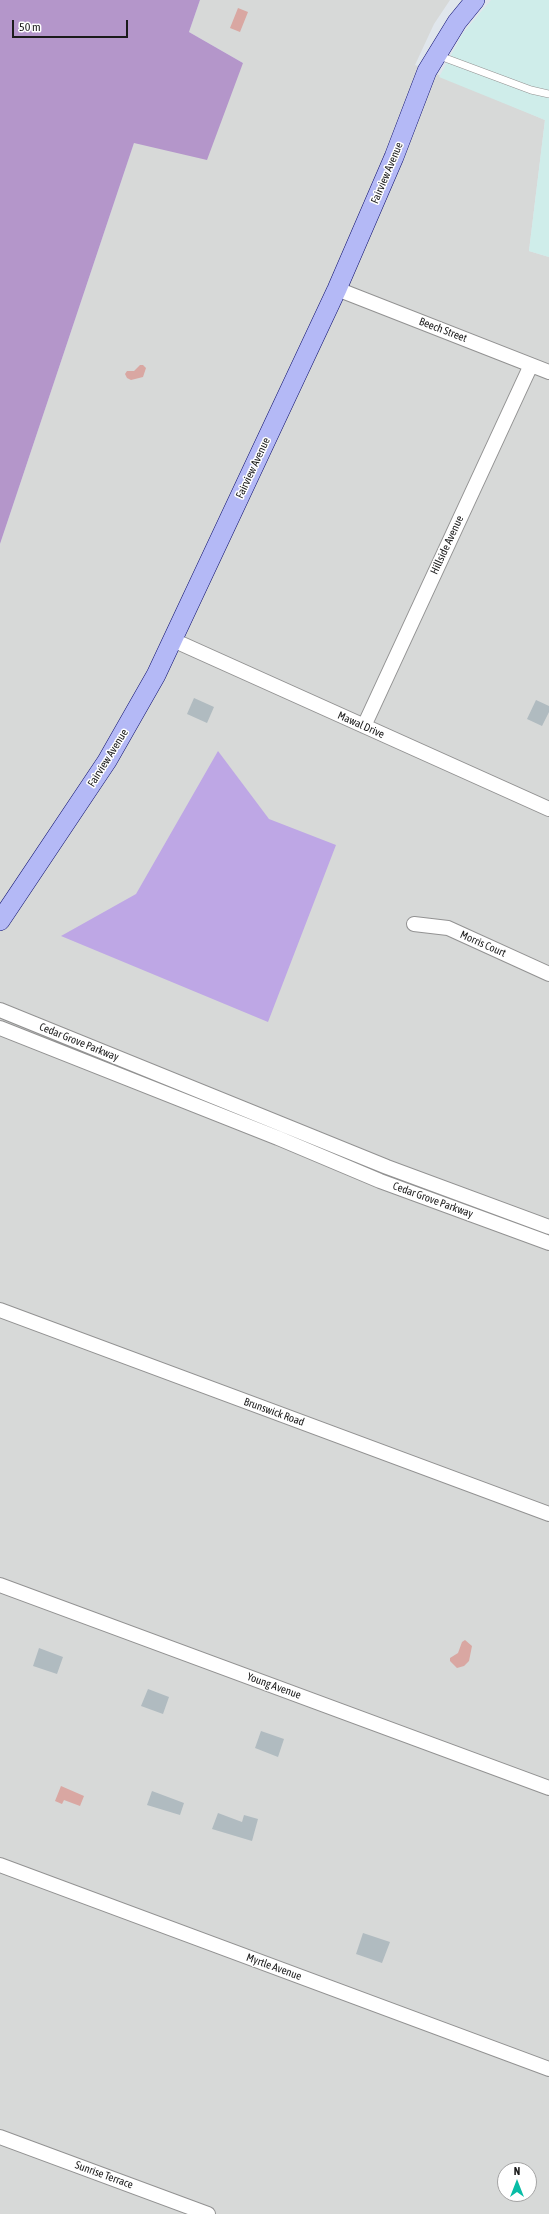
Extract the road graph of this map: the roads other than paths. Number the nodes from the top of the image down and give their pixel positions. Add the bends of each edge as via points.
1 (475, 0) edge
2 (435, 54) junction
3 (549, 94) edge
4 (337, 289) junction
5 (531, 365) junction
6 (549, 372) edge
7 (173, 640) junction
8 (364, 726) junction
9 (549, 809) edge
10 (0, 921) edge
11 (414, 924) dead end
12 (549, 974) edge
13 (0, 1010) edge
14 (0, 1028) edge
15 (158, 1074) junction
16 (152, 1088) junction
17 (343, 1149) junction
18 (337, 1163) junction
19 (534, 1222) junction
20 (549, 1227) edge
21 (529, 1236) junction
22 (549, 1243) edge
23 (0, 1310) edge
24 (549, 1514) edge
25 (0, 1585) edge
26 (549, 1788) edge
27 (0, 1865) edge
28 (549, 2069) edge
29 (0, 2137) edge
30 (208, 2214) edge

1 - 2 main road, Fairview Avenue
2 - 3 lane via 530,90
2 - 4 main road, Fairview Avenue
4 - 5 street, Beech Street
4 - 7 main road, Fairview Avenue
5 - 6 street, Beech Street
5 - 8 street, Hillside Avenue
7 - 8 street, Mawal Drive
7 - 10 main road, Fairview Avenue via 107,761
8 - 9 street, Mawal Drive
11 - 12 street, Morris Court via 448,928
13 - 15 street, Cedar Grove Parkway
14 - 16 street, Cedar Grove Parkway
15 - 16 street
15 - 17 street, Cedar Grove Parkway
16 - 18 street, Cedar Grove Parkway
17 - 18 street
17 - 19 street, Cedar Grove Parkway
18 - 21 street, Cedar Grove Parkway
19 - 20 street, Cedar Grove Parkway
19 - 21 street
21 - 22 street, Cedar Grove Parkway
23 - 24 street, Brunswick Road
25 - 26 street, Young Avenue
27 - 28 street, Myrtle Avenue
29 - 30 street, Sunrise Terrace

